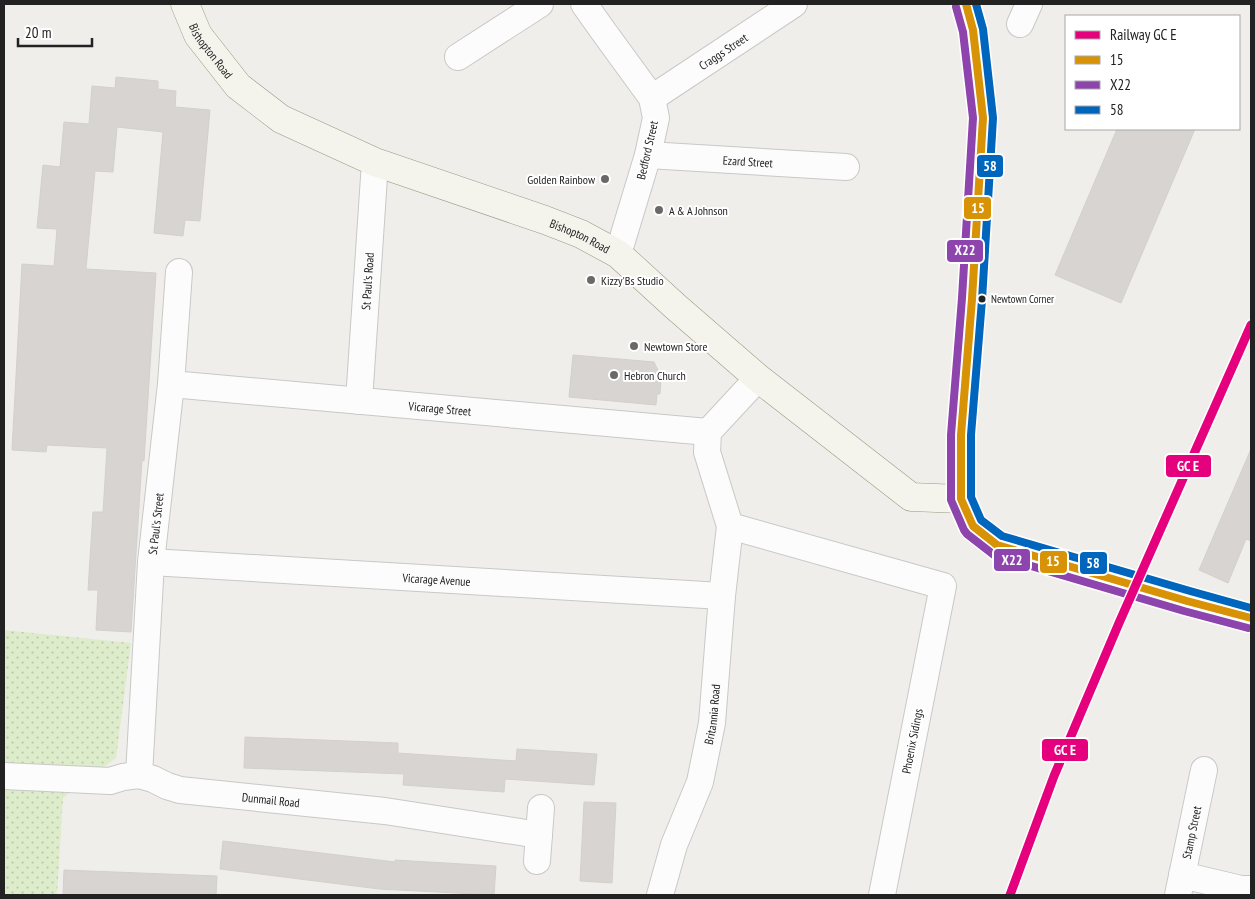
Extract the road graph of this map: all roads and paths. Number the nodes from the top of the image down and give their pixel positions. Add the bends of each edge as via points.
1 (185, 4) edge
2 (540, 4) edge
3 (584, 4) edge
4 (794, 4) edge
5 (966, 4) edge
6 (458, 58) dead end
7 (652, 98) junction
8 (648, 155) junction
9 (375, 162) junction
10 (846, 167) dead end
11 (618, 254) junction
12 (179, 272) dead end
13 (758, 378) junction
14 (171, 384) junction
15 (359, 401) junction
16 (708, 432) junction
17 (961, 499) junction
18 (730, 526) junction
19 (151, 562) junction
20 (722, 596) junction
21 (1251, 618) edge
22 (1204, 770) dead end
23 (139, 775) junction
24 (4, 776) edge
25 (541, 808) dead end
26 (539, 835) junction
27 (537, 860) dead end
28 (1180, 885) edge
29 (1251, 889) edge
30 (660, 895) edge
31 (882, 895) edge

1 - 9 street, Bishopton Road via 198,35 238,86 280,119
2 - 6 street
3 - 7 street, Bedford Street
4 - 7 street, Craggs Street
5 - 17 street via 973,30 983,118 961,435
7 - 8 street, Bedford Street via 656,118
8 - 10 street, Ezard Street
8 - 11 street, Bedford Street
9 - 11 street, Bishopton Road via 545,220 581,234
9 - 15 street, St Paul's Road
11 - 13 street, Bishopton Road
12 - 14 street, St Paul's Street
13 - 16 street
13 - 17 street, Bishopton Road via 911,497
14 - 15 street, Vicarage Street
14 - 19 street, St Paul's Street
15 - 16 street, Vicarage Street
16 - 18 street, Britannia Road via 707,452
17 - 21 street via 973,526 997,545
18 - 20 street, Britannia Road
18 - 31 street, Phoenix Sidings via 943,586
19 - 20 street, Vicarage Avenue
19 - 23 street, St Paul's Street
20 - 30 street, Britannia Road via 712,723 700,782 674,845
22 - 28 street, Stamp Street
23 - 24 street via 110,781
23 - 26 street, Dunmail Road via 180,790 385,811
25 - 26 street
26 - 27 street
28 - 29 street

